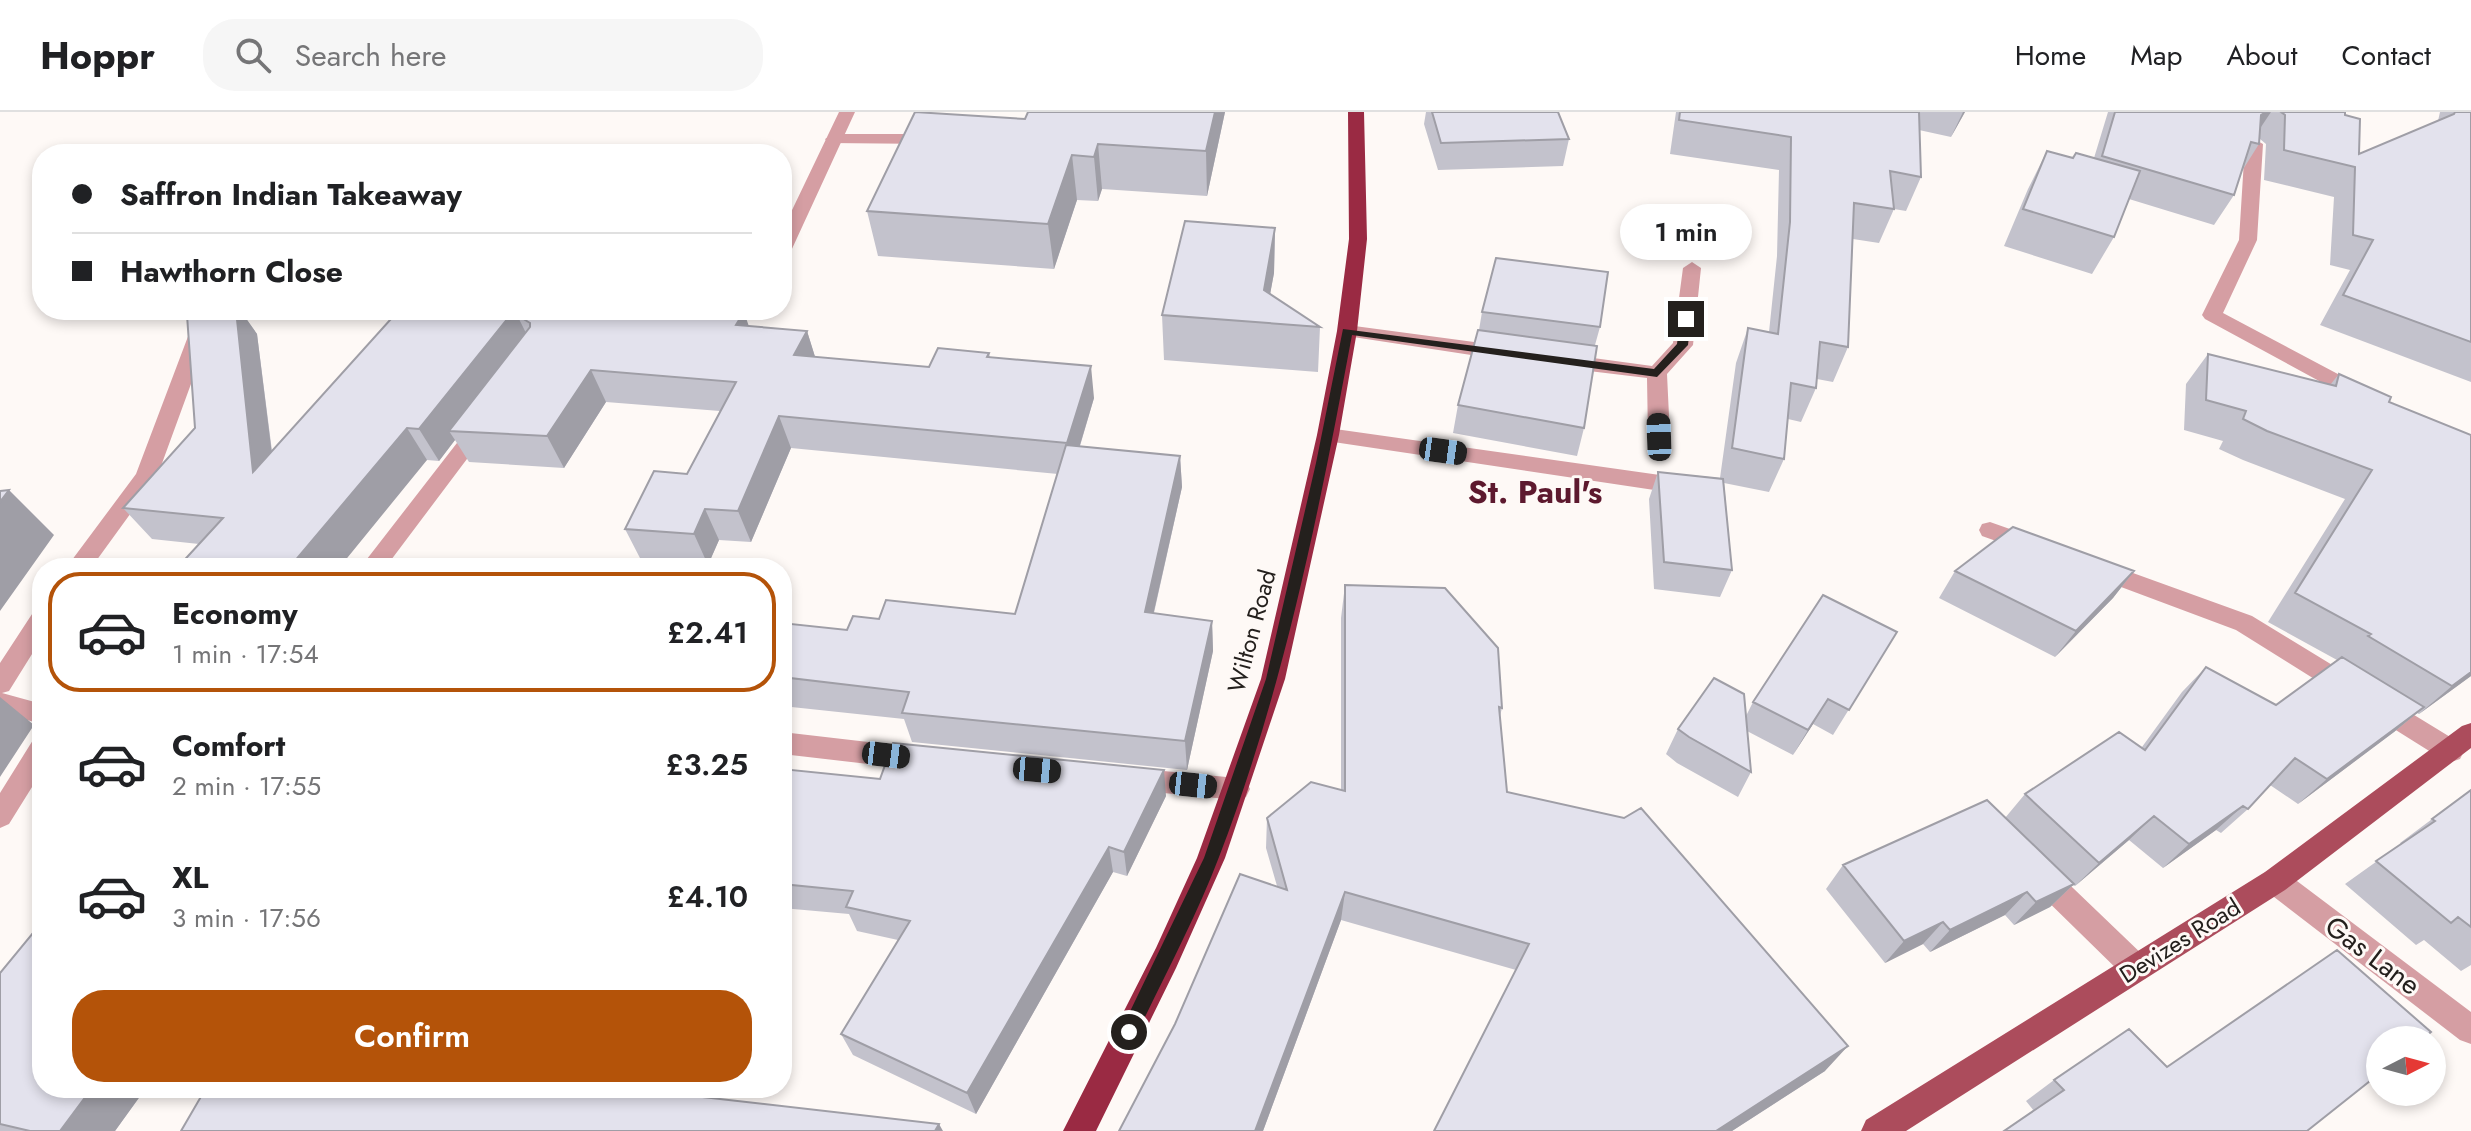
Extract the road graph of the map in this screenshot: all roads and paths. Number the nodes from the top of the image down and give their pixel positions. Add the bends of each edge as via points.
1 (847, 112) edge
2 (1356, 112) edge
3 (834, 139) junction
4 (948, 139) edge
5 (2254, 144) edge
6 (792, 229) edge
7 (1692, 268) dead end
8 (204, 320) edge
9 (1347, 331) junction
10 (1518, 354) edge
11 (1549, 359) edge
12 (1657, 373) junction
13 (2375, 403) edge
14 (496, 407) edge
15 (1328, 435) junction
16 (1659, 437) dead end
17 (1681, 486) edge
18 (1990, 530) dead end
19 (2050, 552) edge
20 (85, 558) edge
21 (380, 558) edge
22 (2080, 563) edge
23 (32, 634) edge
24 (0, 684) edge
25 (0, 703) edge
26 (32, 711) edge
27 (2461, 743) edge
28 (792, 744) edge
29 (943, 761) edge
30 (32, 764) edge
31 (1099, 776) edge
32 (1237, 789) junction
33 (0, 816) edge
34 (2024, 859) edge
35 (2275, 881) junction
36 (2136, 968) junction
37 (2471, 1030) edge
38 (1079, 1131) edge
39 (1877, 1131) edge

1 - 3 street
2 - 9 highway, Wilton Road via 1358,239
3 - 4 street
3 - 6 street
5 - 13 street via 2248,240 2212,315
7 - 12 street via 1683,345
8 - 20 street via 146,477
9 - 10 street
9 - 15 highway, Wilton Road
11 - 12 street
12 - 16 street
14 - 21 street
15 - 17 street
15 - 32 highway, Wilton Road via 1273,679
18 - 19 street
22 - 27 street via 2244,623
23 - 24 street
25 - 26 street
27 - 35 main road, Devizes Road
28 - 29 street
30 - 33 street
31 - 32 street
32 - 38 highway, Wilton Road via 1166,958
34 - 36 street
35 - 36 main road, Devizes Road
35 - 37 street, Gas Lane
36 - 39 main road, Devizes Road

